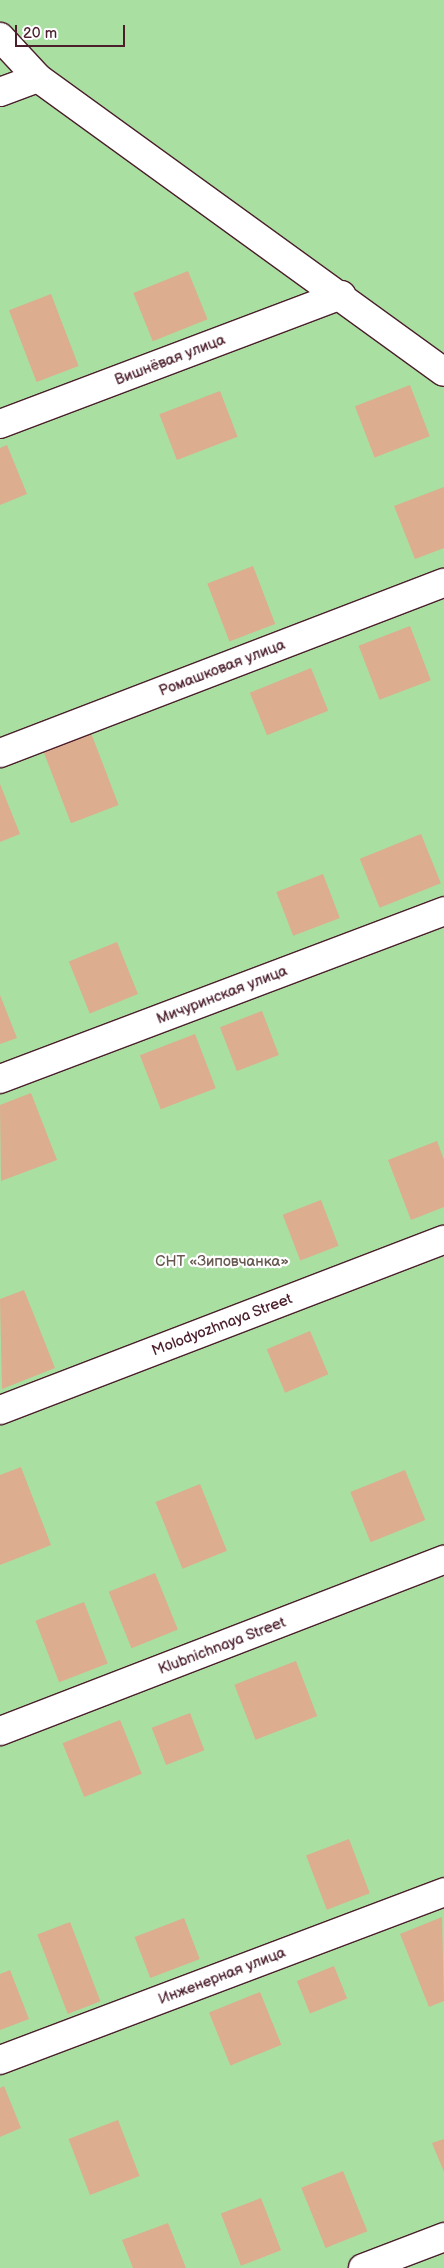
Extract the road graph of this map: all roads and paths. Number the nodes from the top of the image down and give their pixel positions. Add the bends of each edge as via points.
1 (0, 37) edge
2 (38, 78) junction
3 (0, 92) edge
4 (341, 295) junction
5 (444, 372) edge
6 (0, 424) edge
7 (444, 583) edge
8 (0, 753) edge
9 (444, 911) edge
10 (0, 1079) edge
11 (444, 1240) edge
12 (0, 1410) edge
13 (444, 1560) edge
14 (0, 1731) edge
15 (444, 1892) edge
16 (0, 2060) edge
17 (444, 2237) edge
18 (363, 2268) edge

1 - 2 street
2 - 3 street
2 - 4 street
4 - 5 street
4 - 6 street, Вишнёвая улица
7 - 8 street, Ромашковая улица
9 - 10 street, Мичуринская улица
11 - 12 street, Molodyozhnaya Street
13 - 14 street, Klubnichnaya Street
15 - 16 street, Инженерная улица
17 - 18 street

